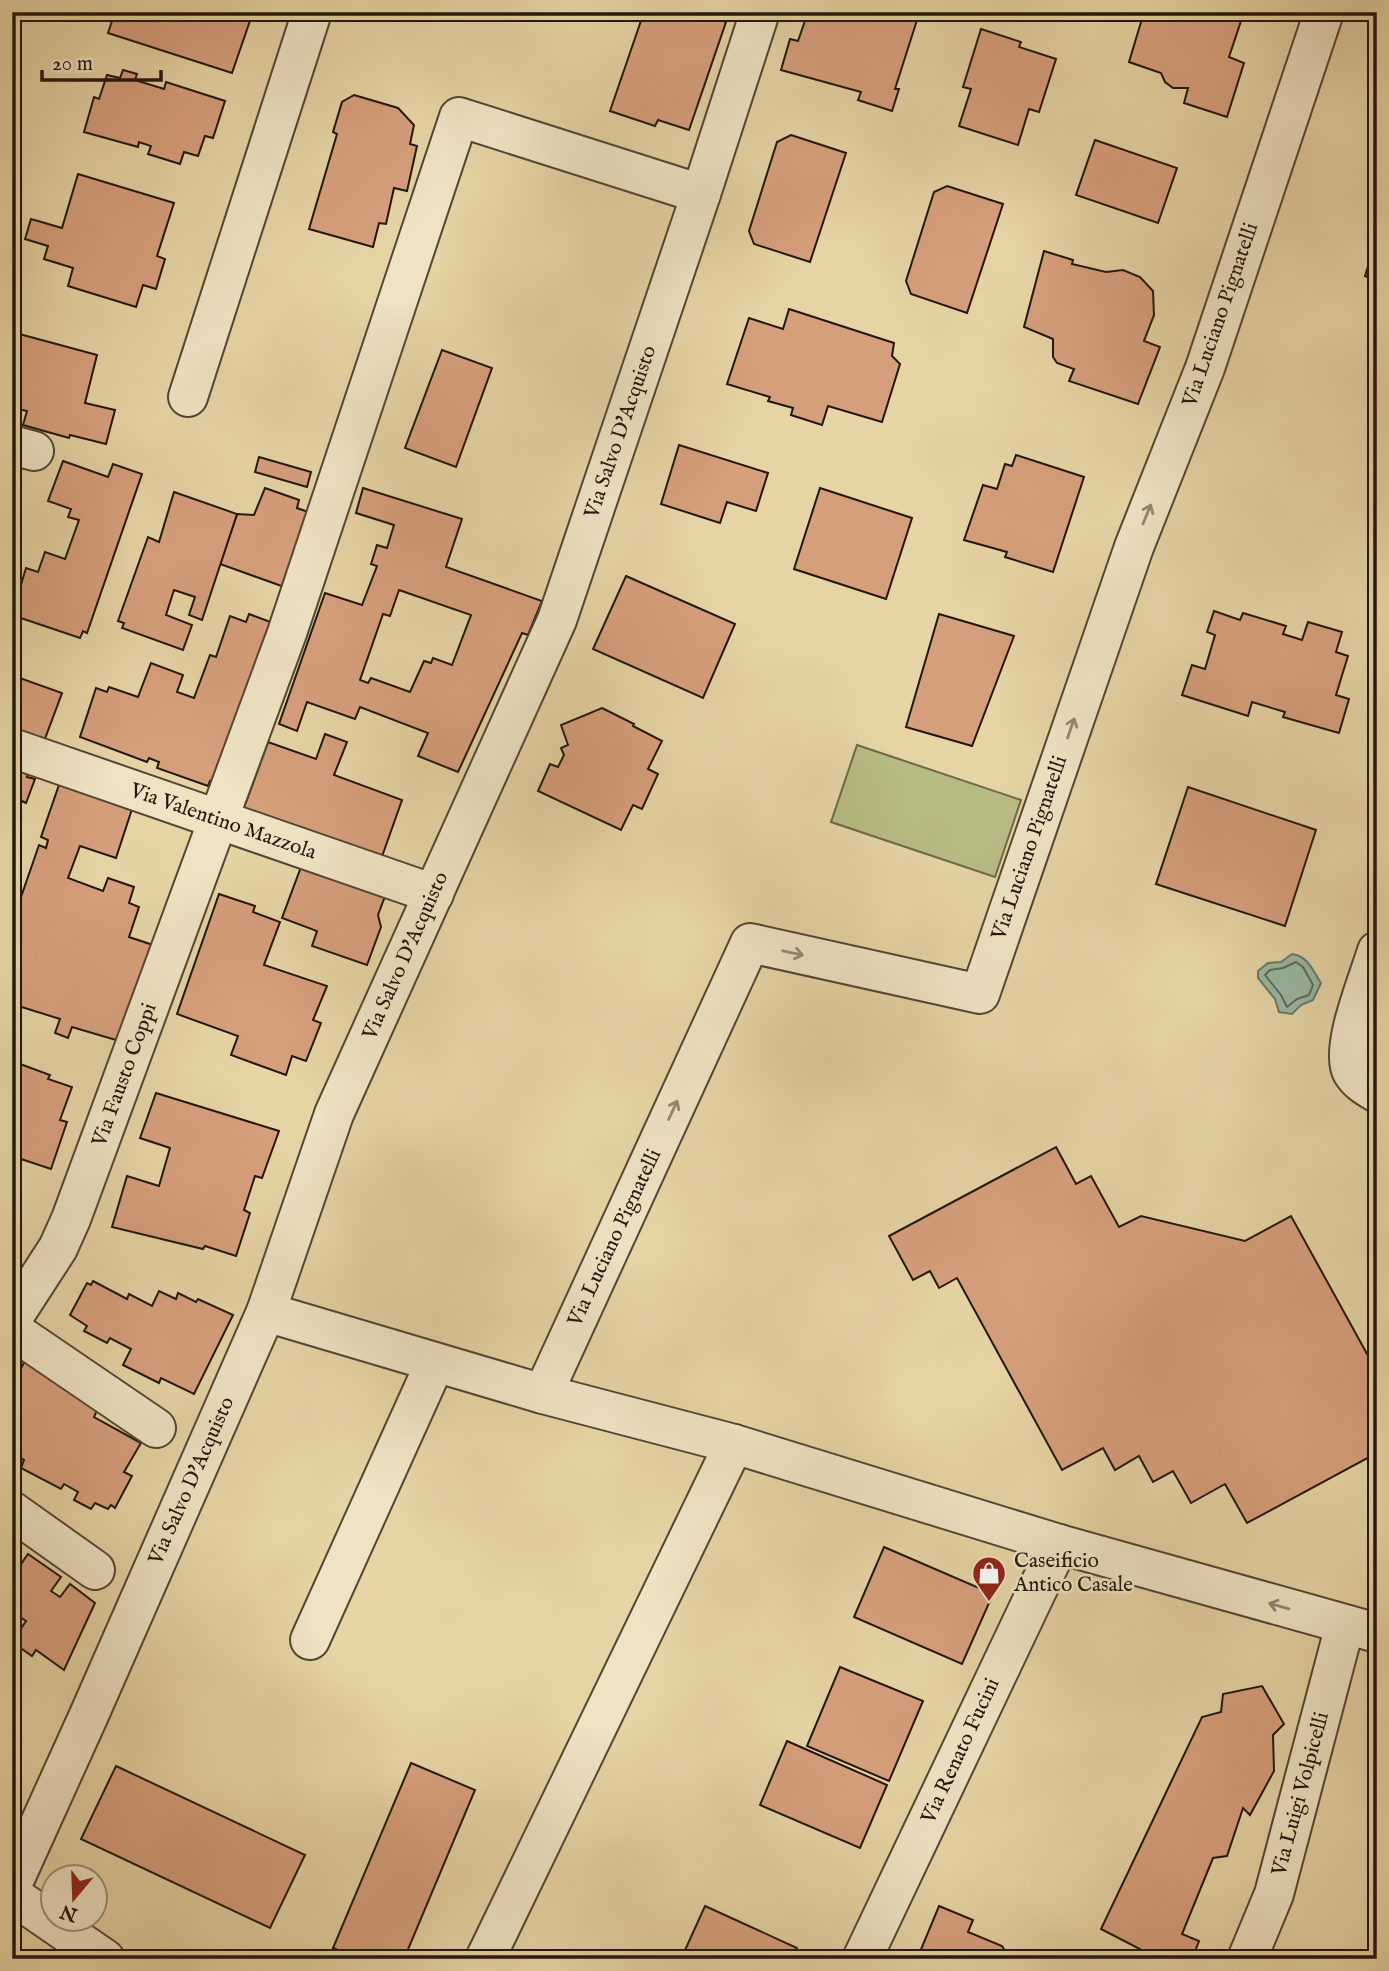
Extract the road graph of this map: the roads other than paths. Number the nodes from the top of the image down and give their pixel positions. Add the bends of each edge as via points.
1 (312, 12) edge
2 (760, 12) edge
3 (1324, 12) edge
4 (701, 194) junction
5 (188, 397) dead end
6 (12, 748) edge
7 (220, 821) junction
8 (434, 894) junction
9 (1377, 951) edge
10 (1377, 1093) edge
11 (266, 1312) junction
12 (12, 1319) edge
13 (12, 1331) edge
14 (435, 1363) junction
15 (543, 1394) junction
16 (156, 1429) dead end
17 (734, 1444) junction
18 (12, 1511) edge
19 (1059, 1544) junction
20 (95, 1570) dead end
21 (1361, 1629) edge
22 (310, 1640) dead end
23 (12, 1885) edge
24 (12, 1895) edge
25 (105, 1959) edge
26 (485, 1959) edge
27 (862, 1959) edge
28 (1247, 1959) edge

1 - 5 street
2 - 4 street, Via Salvo D'Acquisto
15 -> 3 street, Via Luciano Pignatelli via 750,943 980,994 1134,547 1205,368
4 - 7 street, Via Fausto Coppi via 459,117
4 - 8 street, Via Salvo D'Acquisto via 557,620
6 - 7 street, Via Valentino Mazzola
7 - 8 street, Via Valentino Mazzola
7 - 12 street, Via Fausto Coppi via 71,1219 58,1248
8 - 11 street, Via Salvo D'Acquisto via 334,1114
9 - 10 street via 1348,1050 1352,1072
11 - 14 street
11 - 23 street, Via Salvo D'Acquisto
13 - 16 street
14 - 15 street
14 - 22 street
15 - 17 street
17 - 19 street
17 - 26 street
18 - 20 street
21 -> 19 street
19 - 27 street, Via Renato Fucini
21 - 28 street, Via Luigi Volpicelli via 1274,1894
24 - 25 street

